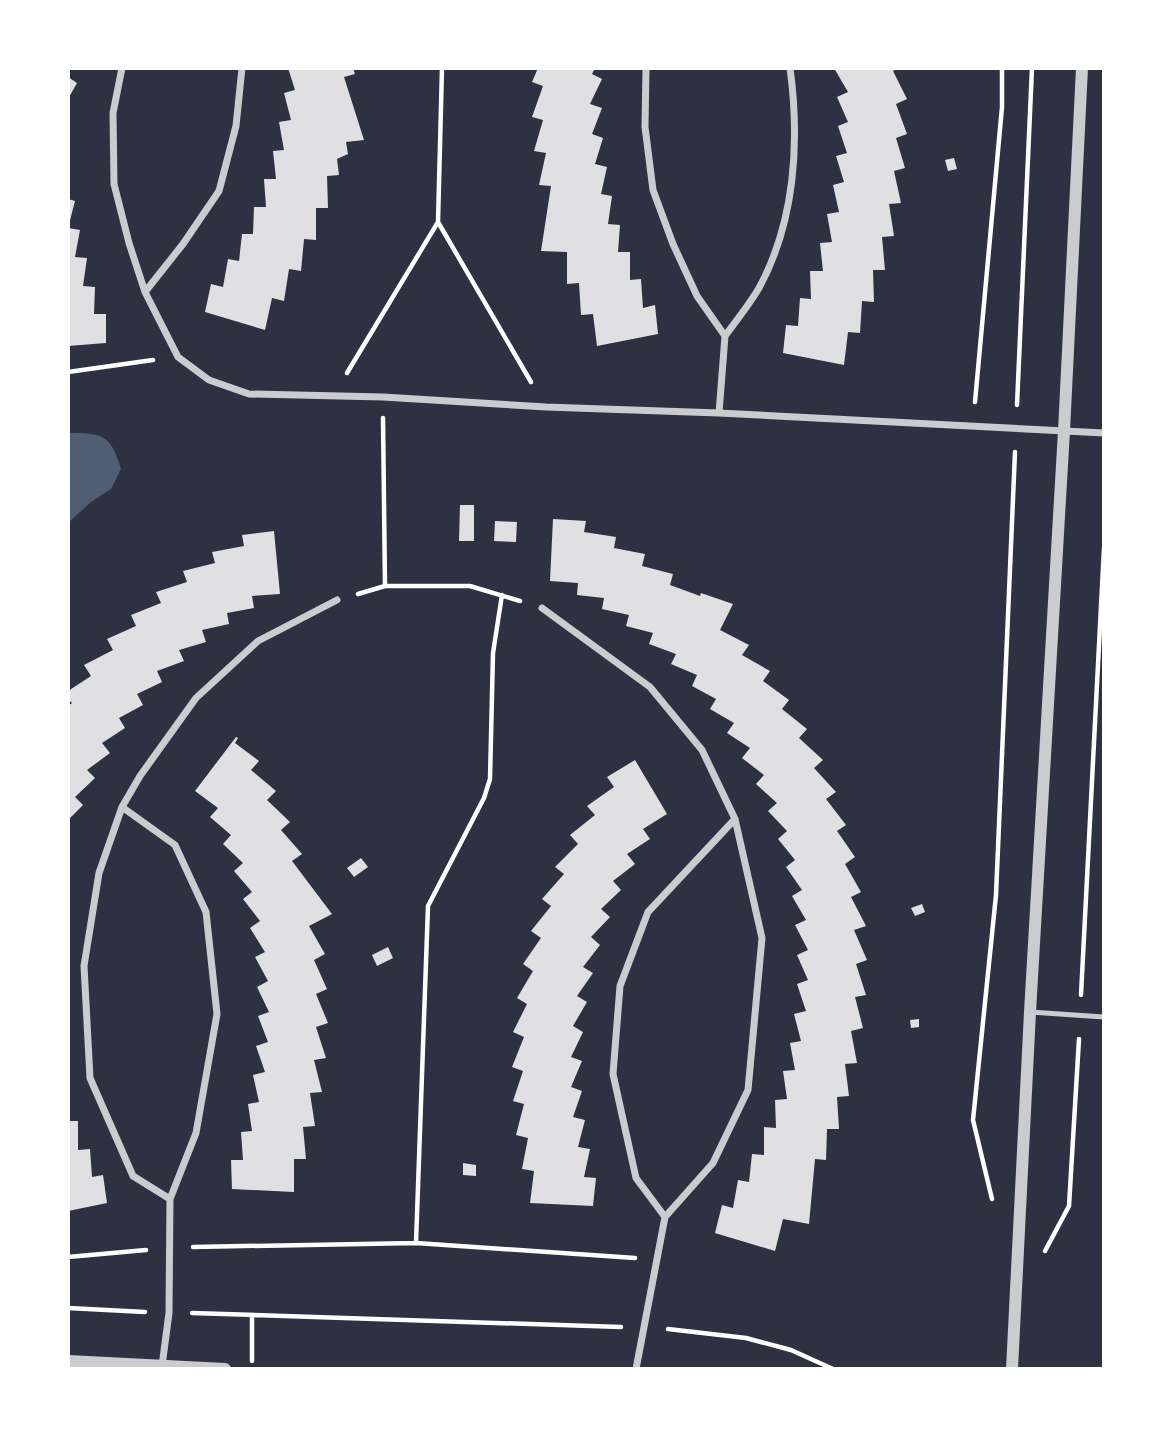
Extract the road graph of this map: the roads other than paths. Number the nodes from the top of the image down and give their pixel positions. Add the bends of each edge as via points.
1 (122, 68) edge
2 (242, 68) edge
3 (646, 68) edge
4 (790, 68) edge
5 (1082, 68) edge
6 (145, 292) junction
7 (725, 337) junction
8 (719, 413) junction
9 (1064, 431) junction
10 (1104, 433) edge
11 (337, 600) road end
12 (541, 608) road end
13 (122, 807) junction
14 (735, 819) junction
15 (1030, 1012) junction
16 (1104, 1017) edge
17 (170, 1199) junction
18 (665, 1217) junction
19 (68, 1361) edge
20 (162, 1366) junction
21 (222, 1369) edge
22 (636, 1369) edge
23 (1013, 1369) edge

1 - 6 street via 113,113 114,184
2 - 6 street via 236,126 219,191
3 - 7 street via 645,127 653,190 697,296
4 - 7 street via 795,108 793,172 779,240 758,288
5 - 9 street
6 - 8 street via 178,357 209,380 249,394
7 - 8 street
8 - 9 street
9 - 10 street
9 - 15 street
11 - 13 street via 258,641 195,698
12 - 14 street via 650,687 702,750
13 - 17 street via 99,873 84,966 90,1078 133,1177
13 - 17 street via 175,845 206,912 217,1014 196,1133
14 - 18 street via 762,938 748,1090 713,1163
14 - 18 street via 648,912 620,986 613,1074 636,1178
15 - 16 lane
15 - 23 street
17 - 20 street via 169,1313
18 - 22 street
19 - 20 street
20 - 21 street

